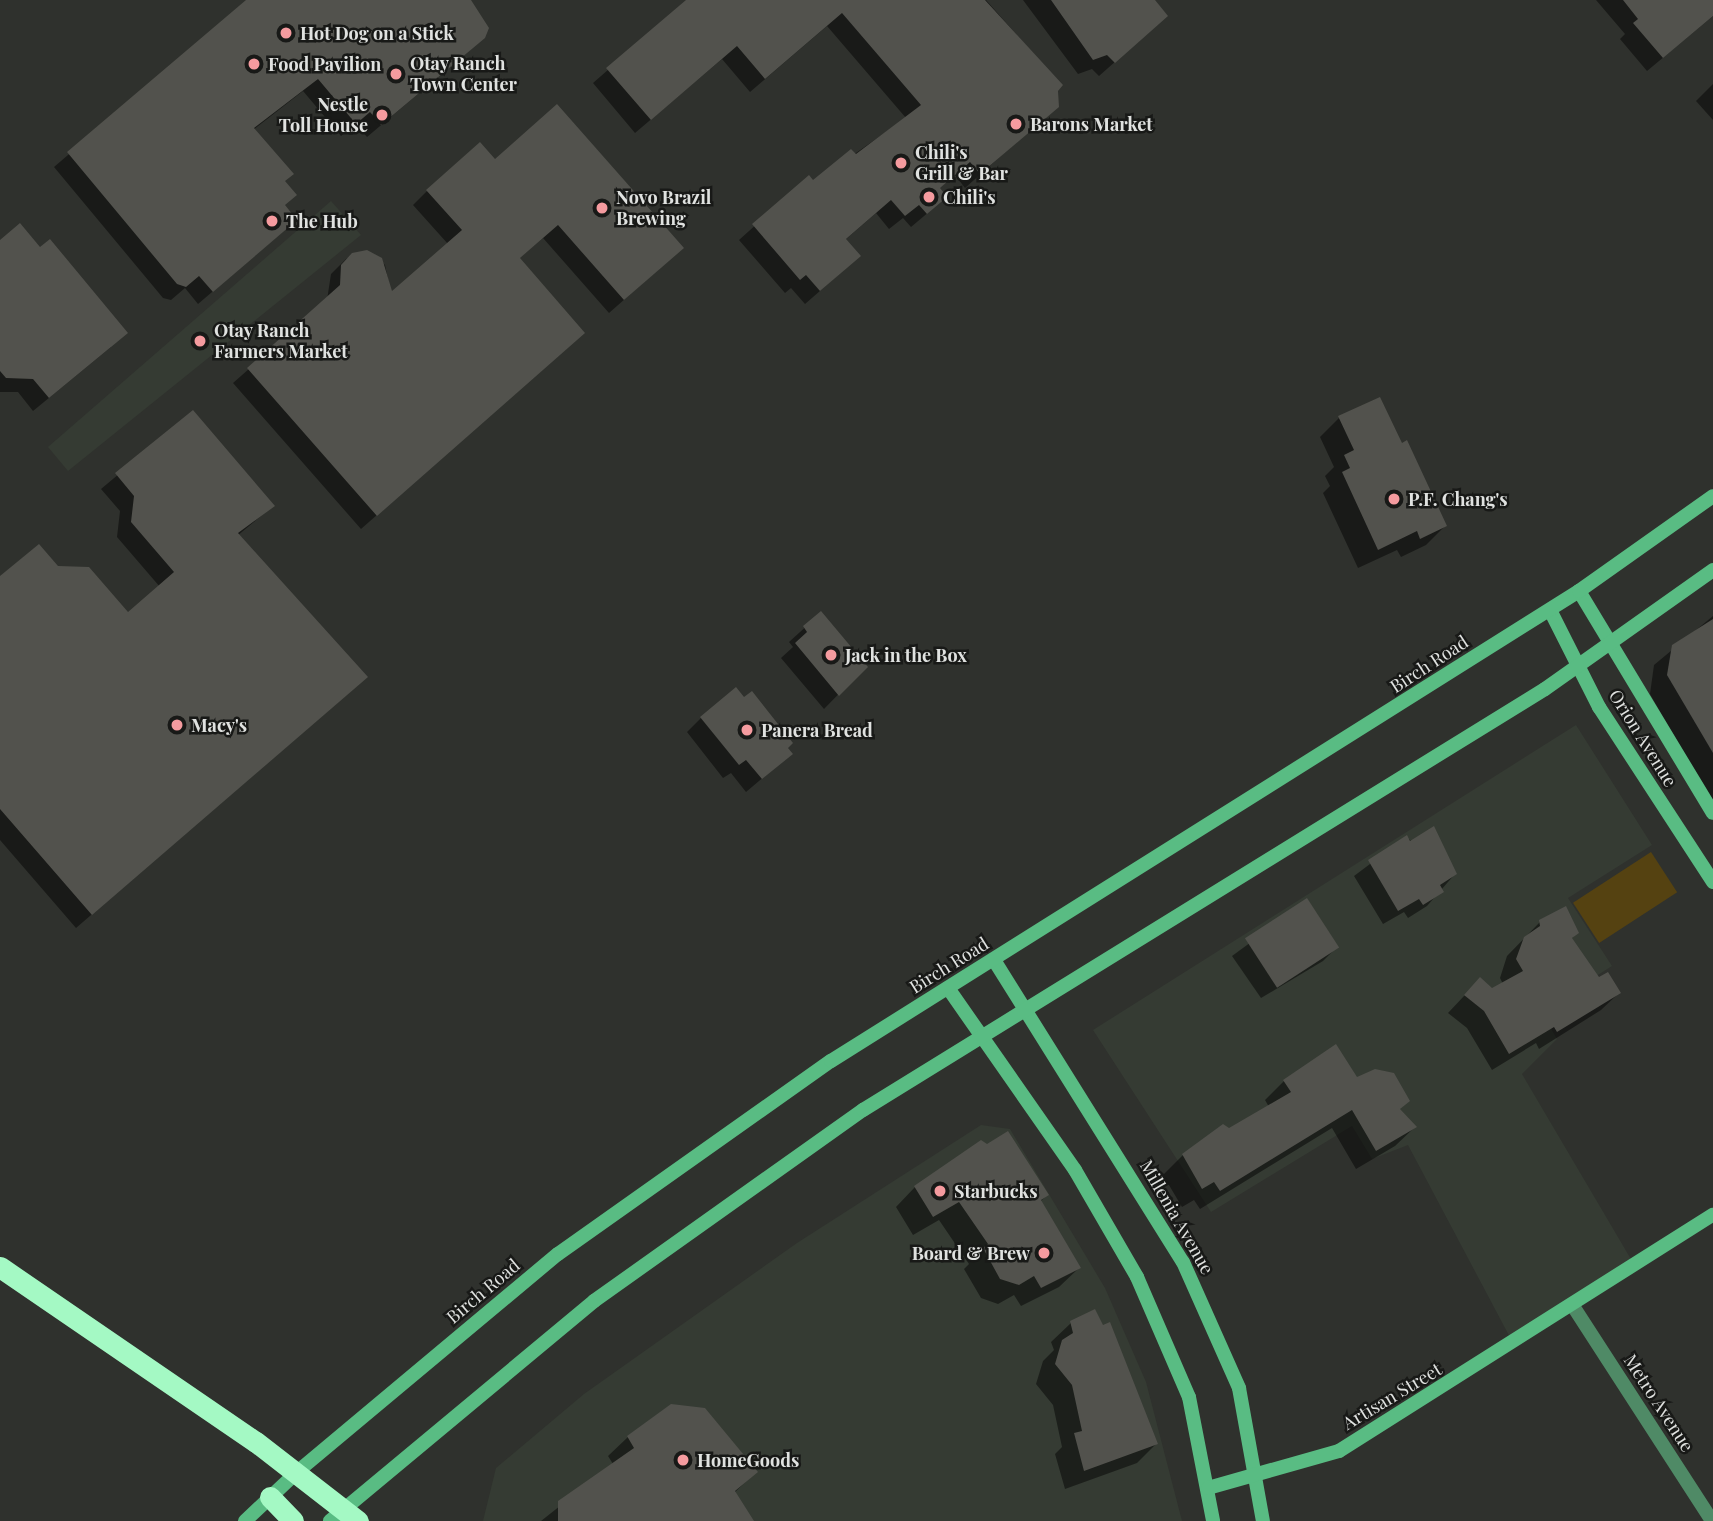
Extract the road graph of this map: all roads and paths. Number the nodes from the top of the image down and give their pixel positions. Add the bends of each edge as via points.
1 (1713, 496) edge
2 (1713, 570) edge
3 (1579, 591) junction
4 (1550, 610) junction
5 (1609, 645) junction
6 (1578, 666) junction
7 (1713, 813) edge
8 (1713, 882) edge
9 (994, 960) junction
10 (948, 988) junction
11 (1026, 1010) junction
12 (982, 1037) junction
13 (1713, 1216) edge
14 (0, 1266) edge
15 (1573, 1306) junction
16 (297, 1472) junction
17 (1258, 1475) junction
18 (1208, 1488) junction
19 (270, 1497) junction
20 (343, 1517) edge
21 (245, 1521) edge
22 (293, 1521) edge
23 (1213, 1521) edge
24 (1263, 1521) edge
25 (1712, 1521) edge

1 - 3 main road, Birch Road
2 - 5 main road
3 - 4 main road, Birch Road
3 - 5 main road, Orion Avenue
4 - 6 main road, Orion Avenue
4 - 9 main road, Birch Road
5 - 6 main road
5 - 7 main road, Orion Avenue
6 - 8 main road, Orion Avenue via 1599,707
6 - 11 main road
9 - 10 main road, Birch Road
9 - 11 main road, Millenia Avenue
10 - 12 main road
10 - 16 main road, Birch Road via 831,1061 558,1254
11 - 12 main road
11 - 17 main road, Millenia Avenue via 1183,1262 1239,1388
12 - 18 main road via 1075,1170 1137,1277 1189,1397
12 - 20 main road via 863,1110 594,1301
13 - 15 main road
14 - 16 highway
15 - 17 main road, Artisan Street via 1339,1451
15 - 25 street, Metro Avenue
16 - 19 main road, Birch Road
16 - 20 highway
17 - 18 main road, Artisan Street
17 - 24 main road, Millenia Avenue
18 - 23 main road
19 - 21 main road, Birch Road
19 - 22 highway

